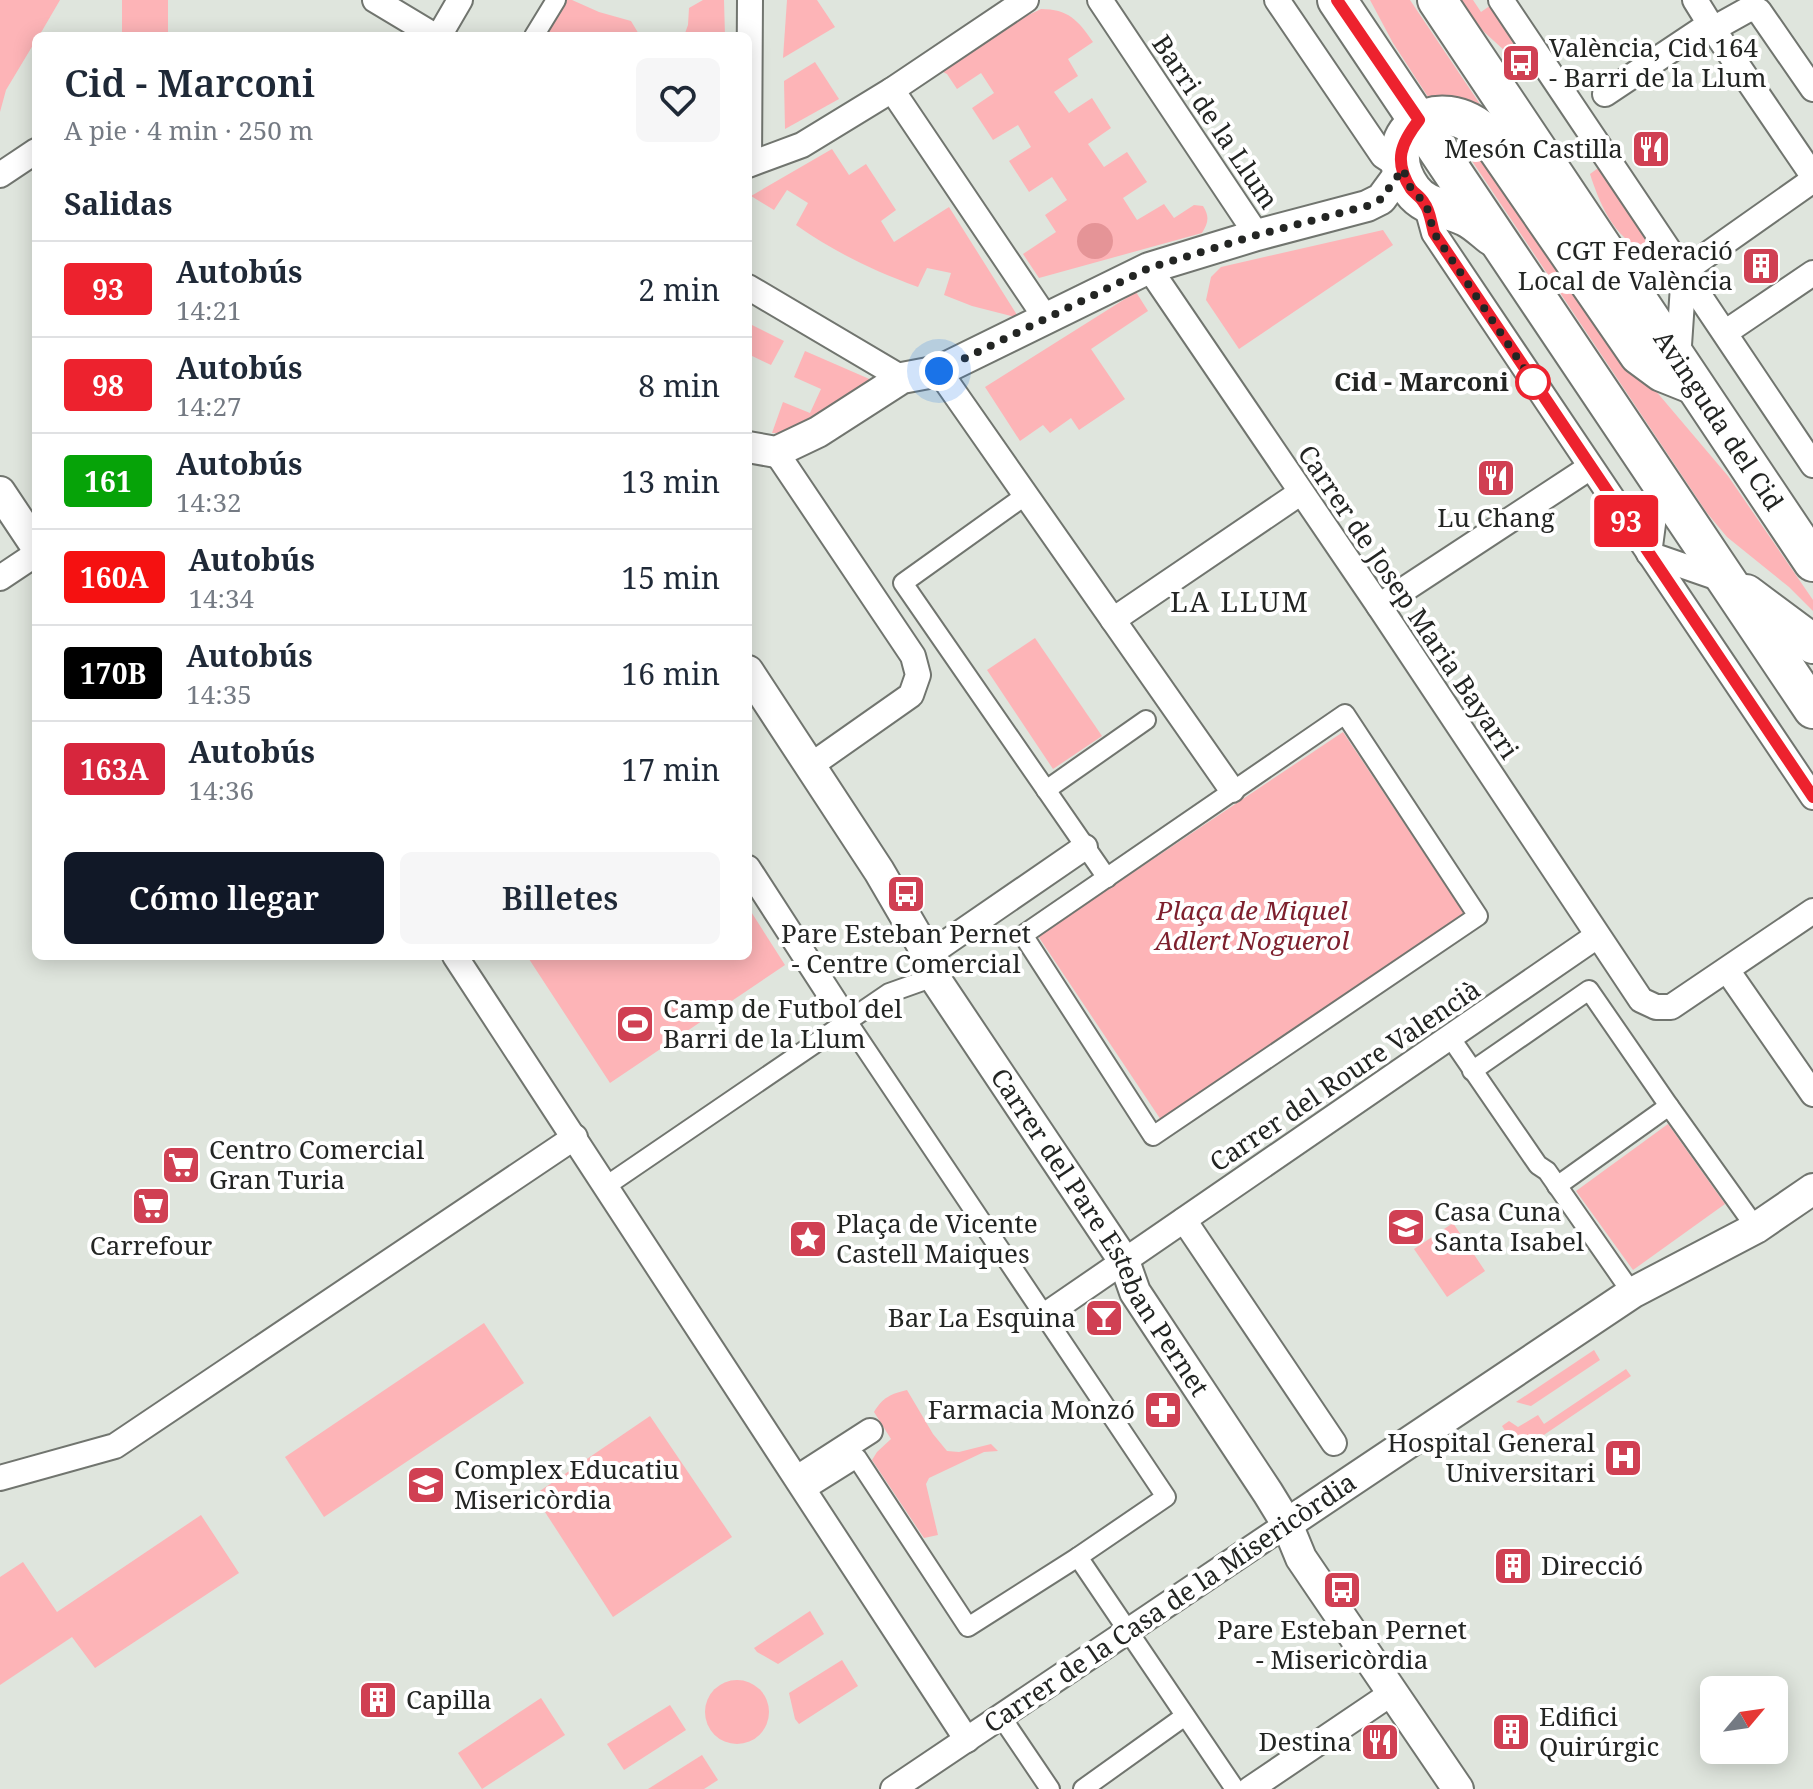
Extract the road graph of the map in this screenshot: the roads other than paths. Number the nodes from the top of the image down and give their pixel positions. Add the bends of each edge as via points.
1 (460, 0) edge
2 (556, 0) edge
3 (750, 0) edge
4 (1026, 0) edge
5 (1100, 0) edge
6 (1277, 0) edge
7 (1337, 0) edge
8 (1437, 0) edge
9 (1501, 0) edge
10 (1695, 0) edge
11 (384, 3) edge
12 (1712, 27) junction
13 (431, 32) edge
14 (440, 32) edge
15 (536, 32) edge
16 (750, 32) edge
17 (1813, 89) edge
18 (892, 90) junction
19 (1605, 94) dead end
20 (1419, 120) junction
21 (32, 154) edge
22 (752, 164) edge
23 (1403, 169) junction
24 (0, 175) edge
25 (1813, 178) edge
26 (1426, 204) junction
27 (1257, 235) junction
28 (1497, 240) junction
29 (1609, 257) junction
30 (1149, 268) junction
31 (1684, 271) junction
32 (1813, 273) edge
33 (752, 289) edge
34 (1045, 317) junction
35 (1726, 332) junction
36 (939, 371) junction
37 (1686, 372) junction
38 (902, 378) junction
39 (762, 449) edge
40 (1813, 465) edge
41 (1589, 468) junction
42 (1659, 479) junction
43 (0, 492) edge
44 (1300, 493) junction
45 (1026, 495) junction
46 (32, 540) edge
47 (1649, 554) junction
48 (32, 557) edge
49 (1813, 562) edge
50 (0, 578) edge
51 (1727, 581) junction
52 (1379, 606) junction
53 (1113, 620) junction
54 (1813, 644) edge
55 (752, 677) edge
56 (1813, 709) edge
57 (1146, 720) dead end
58 (810, 766) junction
59 (1046, 790) junction
60 (1232, 790) junction
61 (1813, 797) edge
62 (1085, 847) junction
63 (752, 874) edge
64 (1107, 878) junction
65 (1813, 911) edge
66 (1597, 936) junction
67 (458, 960) edge
68 (931, 966) junction
69 (1727, 970) junction
70 (847, 1021) junction
71 (1450, 1037) junction
72 (1472, 1071) junction
73 (1813, 1094) edge
74 (1669, 1106) junction
75 (575, 1137) junction
76 (606, 1186) junction
77 (1557, 1186) junction
78 (1813, 1189) edge
79 (1184, 1220) junction
80 (1756, 1228) junction
81 (1124, 1261) junction
82 (1632, 1293) junction
83 (1044, 1316) junction
84 (870, 1431) dead end
85 (1334, 1443) dead end
86 (0, 1478) edge
87 (801, 1484) junction
88 (1287, 1524) junction
89 (1078, 1557) junction
90 (1127, 1632) junction
91 (1392, 1693) junction
92 (1185, 1716) junction
93 (1002, 1718) junction
94 (967, 1740) junction
95 (1093, 1786) edge
96 (893, 1789) edge
97 (1050, 1789) edge
98 (1235, 1789) edge
99 (1250, 1789) edge
100 (1458, 1789) edge

1 - 14 street
2 - 15 street
3 - 16 street
4 - 18 street
5 - 27 street, Barri de la Llum
6 - 23 street via 1383,156
7 - 20 main road
8 - 29 main road, Avinguda del Cid
9 - 31 street, Avinguda del Cid
10 - 12 street
11 - 13 street
12 - 17 street via 1749,9 1759,11
12 - 19 street
12 - 25 street
18 - 22 street via 802,145
18 - 34 street
20 - 23 main road via 1400,152
20 - 28 main road
20 - 37 main road via 1446,116 1474,123 1489,137 1639,355 1662,372
21 - 24 street
23 - 26 main road via 1411,189
23 - 27 street via 1381,199 1367,206
25 - 31 street
26 - 28 main road via 1467,217
26 - 41 street via 1434,233
27 - 30 street
28 - 42 main road
29 - 31 street
29 - 37 main road, Avinguda del Cid
30 - 34 street
30 - 44 street, Carrer de Josep Maria Bayarri
31 - 35 street, Avinguda del Cid
31 - 37 street
32 - 35 street
33 - 38 street
34 - 36 street
35 - 40 street, Avinguda del Cid
36 - 38 street
36 - 45 street
37 - 49 main road, Avinguda del Cid
38 - 39 street via 818,432
39 - 58 street via 913,656 918,675 911,695
41 - 47 street
41 - 52 street
42 - 47 street
42 - 51 main road
43 - 46 street
44 - 52 street, Carrer de Josep Maria Bayarri
44 - 53 street
45 - 53 street
45 - 59 street via 903,583
47 - 51 street
47 - 61 street
48 - 50 street
51 - 54 main road
51 - 56 main road
52 - 66 street, Carrer de Josep Maria Bayarri
53 - 60 street
55 - 58 street, Carrer del Pare Esteban Pernet
57 - 59 street
58 - 68 street, Carrer del Pare Esteban Pernet via 879,871
59 - 62 street
60 - 64 street
60 - 64 street via 1345,714 1478,916 1153,1136 1023,935
62 - 64 street
62 - 68 street
63 - 70 street
65 - 69 street, Carrer de Josep Maria Bayarri
66 - 69 street, Carrer de Josep Maria Bayarri via 1641,1000 1656,1007 1671,1007
66 - 71 street, Carrer del Roure Valencià
67 - 75 street
68 - 70 street
68 - 81 street, Carrer del Pare Esteban Pernet
69 - 73 street
70 - 76 street
70 - 83 street
71 - 72 street
71 - 79 street, Carrer del Roure Valencià
72 - 74 street via 1589,990
72 - 77 street
74 - 77 street
74 - 80 street
75 - 76 street
75 - 86 street via 115,1446
76 - 87 street
77 - 82 street
78 - 80 street, Carrer de la Casa de la Misericòrdia
79 - 81 street, Carrer del Roure Valencià
79 - 85 street
80 - 82 street, Carrer de la Casa de la Misericòrdia
81 - 83 street, Carrer del Roure Valencià
81 - 88 street, Carrer del Pare Esteban Pernet via 1135,1292
82 - 88 street, Carrer de la Casa de la Misericòrdia
83 - 89 street via 1166,1497
84 - 87 street
87 - 89 street via 857,1458 968,1627
87 - 94 street
88 - 90 street, Carrer de la Casa de la Misericòrdia
88 - 91 street, Carrer del Pare Esteban Pernet via 1301,1558
89 - 90 street
90 - 92 street
90 - 93 street, Carrer de la Casa de la Misericòrdia
91 - 99 street
91 - 100 street, Carrer del Pare Esteban Pernet
92 - 95 street
92 - 98 street
93 - 94 street, Carrer de la Casa de la Misericòrdia
93 - 97 street
94 - 96 street, Carrer de la Casa de la Misericòrdia

